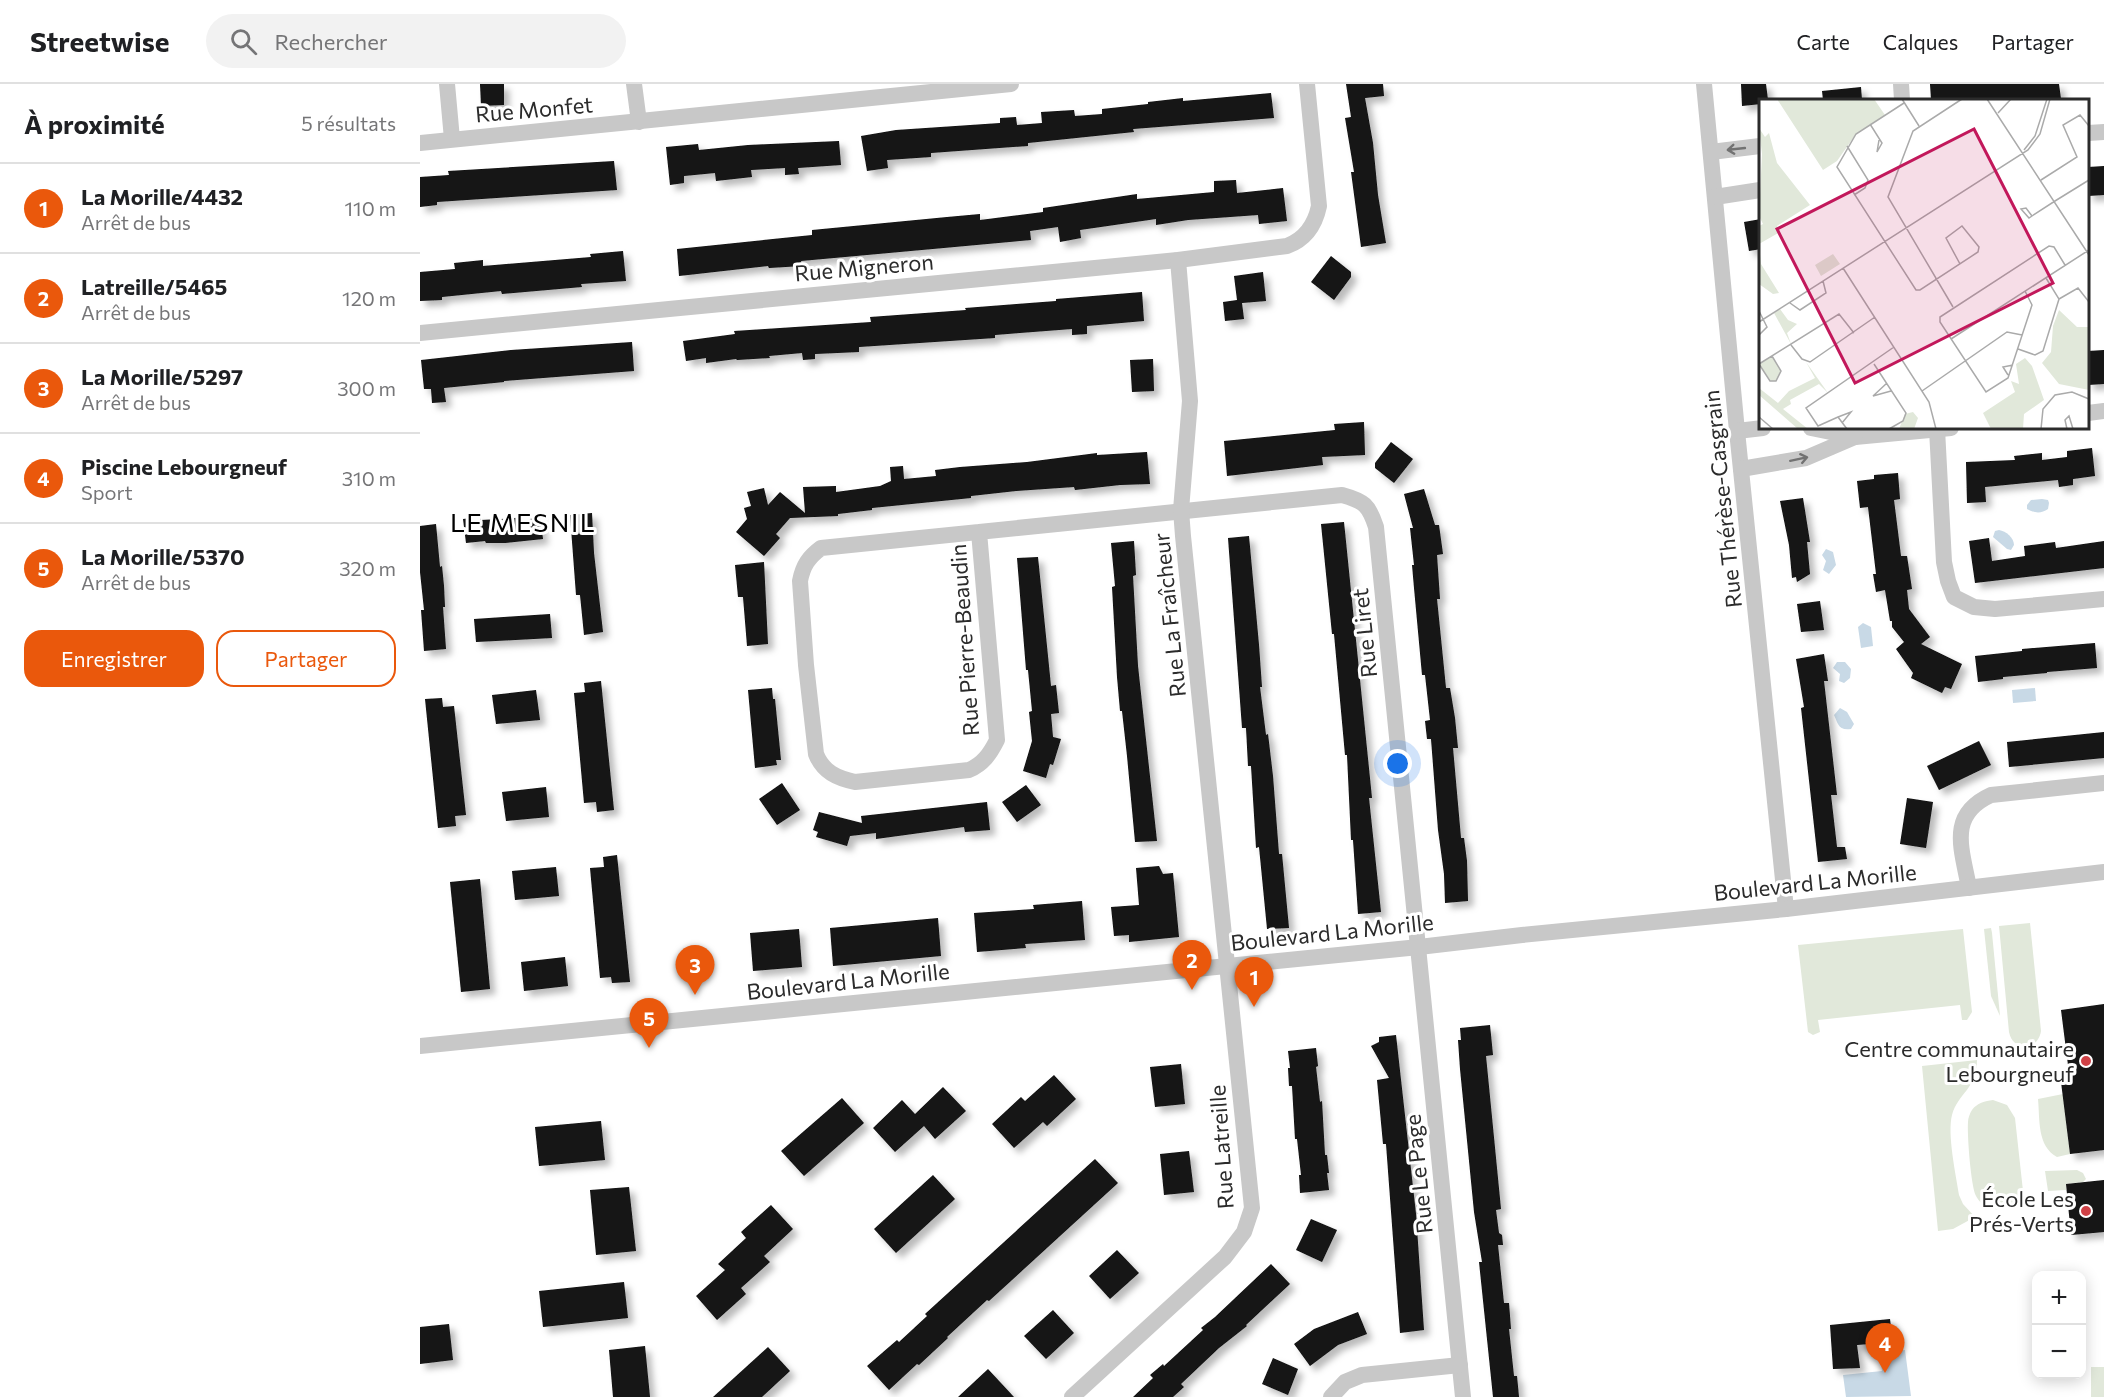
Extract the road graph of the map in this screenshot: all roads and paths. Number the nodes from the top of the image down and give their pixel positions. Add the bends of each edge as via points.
1 (447, 84) edge
2 (634, 84) edge
3 (1011, 84) edge
4 (1307, 84) edge
5 (1704, 84) edge
6 (1901, 84) edge
7 (1902, 99) edge
8 (639, 122) junction
9 (2104, 132) edge
10 (2089, 134) edge
11 (452, 140) junction
12 (420, 143) edge
13 (1759, 146) edge
14 (1711, 152) junction
15 (1759, 190) edge
16 (1716, 197) junction
17 (1178, 260) junction
18 (420, 333) edge
19 (2104, 411) edge
20 (2089, 413) edge
21 (1759, 428) edge
22 (1816, 429) edge
23 (1934, 429) edge
24 (1944, 429) edge
25 (1737, 431) junction
26 (1855, 437) junction
27 (1742, 469) junction
28 (1181, 510) junction
29 (979, 532) junction
30 (2104, 599) edge
31 (2104, 783) edge
32 (2104, 872) edge
33 (1969, 888) junction
34 (1786, 909) junction
35 (1419, 947) junction
36 (1227, 965) junction
37 (420, 1046) edge
38 (1460, 1365) junction
39 (1072, 1397) edge
40 (1331, 1397) edge
41 (1463, 1397) edge

1 - 11 street
2 - 8 street
3 - 8 street, Rue Monfet
4 - 17 street, Rue Migneron via 1319,206 1308,233 1287,246
5 - 14 street, Rue Thérèse-Casgrain
6 - 7 street
8 - 11 street, Rue Monfet
9 - 10 street
11 - 12 street, Rue Monfet
13 -> 14 street
14 - 16 street, Rue Thérèse-Casgrain
15 - 16 street
16 - 25 street, Rue Thérèse-Casgrain
17 - 18 street, Rue Migneron
17 - 28 street, Rue La Fraîcheur via 1190,401
19 - 20 street
21 - 25 street
22 - 26 street
23 - 26 street
24 - 30 street via 1944,562 1954,597 1974,607 1995,609
25 - 27 street, Rue Thérèse-Casgrain
27 -> 26 street via 1806,458
27 - 34 street, Rue Thérèse-Casgrain
28 - 29 street, Rue Pierre-Beaudin
28 - 35 street, Rue Liret via 1342,495 1359,500 1371,510 1376,527
28 - 36 street, Rue La Fraîcheur
29 - 29 street, Rue Pierre-Beaudin via 821,548 802,567 801,602 816,754 820,764 839,778 855,782 969,770 990,754 997,740
31 - 33 street via 1991,795 1977,801 1961,825
32 - 33 street, Boulevard La Morille
33 - 34 street, Boulevard La Morille
34 - 35 street, Boulevard La Morille
35 - 36 street, Boulevard La Morille
35 - 38 street, Rue Le Page
36 - 37 street, Boulevard La Morille
36 - 39 street, Rue Latreille via 1251,1185 1252,1208 1244,1232 1226,1257
38 - 40 street via 1362,1375 1345,1382
38 - 41 street, Rue Le Page

